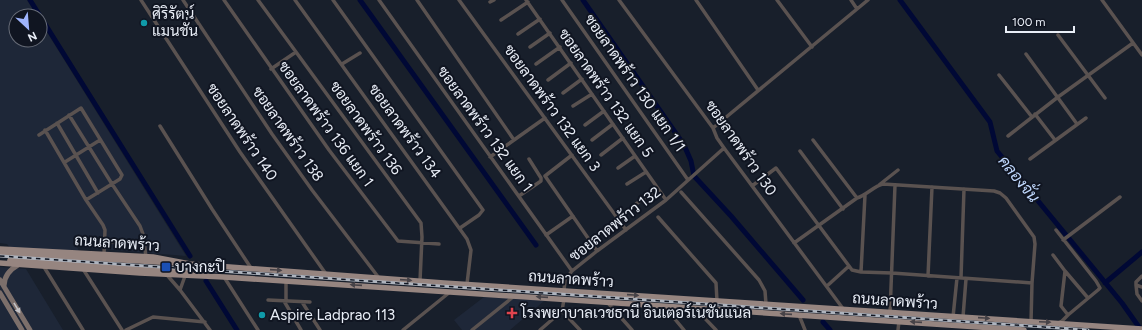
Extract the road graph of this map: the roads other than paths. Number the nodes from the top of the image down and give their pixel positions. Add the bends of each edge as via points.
1 (141, 0) edge
2 (183, 0) edge
3 (224, 0) edge
4 (258, 0) edge
5 (295, 0) edge
6 (333, 0) edge
7 (379, 0) edge
8 (417, 0) edge
9 (459, 0) edge
10 (562, 0) edge
11 (619, 0) edge
12 (696, 0) edge
13 (777, 0) edge
14 (851, 0) edge
15 (868, 0) edge
16 (1102, 0) edge
17 (527, 1) edge
18 (857, 9) junction
19 (540, 19) junction
20 (501, 20) dead end
21 (550, 32) junction
22 (518, 34) dead end
23 (1058, 35) dead end
24 (1133, 43) junction
25 (812, 46) junction
26 (530, 47) dead end
27 (560, 47) junction
28 (296, 52) junction
29 (360, 53) dead end
30 (1026, 54) dead end
31 (1142, 55) edge
32 (571, 63) junction
33 (342, 64) junction
34 (536, 64) dead end
35 (271, 69) junction
36 (999, 75) dead end
37 (1087, 75) junction
38 (582, 79) junction
39 (548, 80) dead end
40 (758, 90) junction
41 (563, 93) dead end
42 (592, 94) junction
43 (1058, 97) junction
44 (1105, 98) dead end
45 (573, 106) dead end
46 (604, 112) junction
47 (69, 115) junction
48 (1034, 116) junction
49 (545, 118) junction
50 (1086, 118) dead end
51 (57, 123) junction
52 (613, 124) junction
53 (1077, 124) junction
54 (585, 125) dead end
55 (160, 126) dead end
56 (713, 128) junction
57 (46, 130) junction
58 (39, 135) dead end
59 (1008, 136) dead end
60 (623, 138) junction
61 (100, 140) junction
62 (514, 140) junction
63 (592, 140) dead end
64 (813, 140) dead end
65 (1055, 140) junction
66 (89, 147) junction
67 (724, 148) junction
68 (800, 151) dead end
69 (76, 155) junction
70 (572, 155) junction
71 (601, 155) dead end
72 (635, 156) junction
73 (490, 157) junction
74 (529, 159) dead end
75 (1030, 159) dead end
76 (65, 162) junction
77 (618, 168) dead end
78 (898, 170) dead end
79 (646, 172) junction
80 (689, 179) junction
81 (112, 184) junction
82 (627, 184) dead end
83 (896, 185) junction
84 (752, 186) junction
85 (878, 186) junction
86 (932, 187) junction
87 (658, 189) junction
88 (964, 189) junction
89 (681, 192) dead end
90 (98, 193) junction
91 (865, 195) junction
92 (519, 196) junction
93 (1120, 196) dead end
94 (858, 198) junction
95 (86, 200) junction
96 (666, 200) junction
97 (636, 204) dead end
98 (843, 209) junction
99 (573, 216) junction
100 (658, 217) dead end
101 (819, 225) junction
102 (460, 228) junction
103 (626, 230) junction
104 (1056, 230) dead end
105 (546, 235) junction
106 (1064, 240) junction
107 (105, 242) junction
108 (421, 243) junction
109 (794, 243) junction
110 (145, 244) junction
111 (439, 244) dead end
112 (0, 249) edge
113 (597, 251) junction
114 (0, 253) edge
115 (104, 254) junction
116 (1053, 255) dead end
117 (146, 257) junction
118 (0, 259) edge
119 (0, 263) edge
120 (190, 264) junction
121 (18, 265) junction
122 (44, 266) junction
123 (848, 266) junction
124 (251, 268) junction
125 (83, 269) junction
126 (572, 271) junction
127 (1065, 271) junction
128 (862, 272) junction
129 (892, 273) junction
130 (326, 274) junction
131 (167, 275) junction
132 (185, 276) junction
133 (215, 276) junction
134 (928, 276) junction
135 (1142, 276) edge
136 (224, 277) junction
137 (379, 278) junction
138 (959, 278) junction
139 (966, 279) junction
140 (0, 280) edge
141 (286, 281) junction
142 (420, 281) junction
143 (1032, 283) junction
144 (466, 284) junction
145 (827, 286) junction
146 (1139, 286) edge
147 (4, 287) junction
148 (180, 290) junction
149 (564, 291) junction
150 (450, 292) junction
151 (0, 294) edge
152 (514, 296) junction
153 (1088, 298) junction
154 (564, 299) junction
155 (268, 300) dead end
156 (696, 300) junction
157 (707, 300) junction
158 (285, 301) junction
159 (717, 301) junction
160 (1142, 301) edge
161 (302, 302) junction
162 (310, 302) dead end
163 (608, 303) junction
164 (766, 304) junction
165 (664, 306) junction
166 (696, 308) junction
167 (707, 309) junction
168 (562, 310) junction
169 (844, 310) junction
170 (890, 313) junction
171 (799, 315) junction
172 (1068, 315) junction
173 (953, 317) junction
174 (963, 317) junction
175 (899, 321) junction
176 (204, 322) junction
177 (1031, 322) junction
178 (1060, 323) junction
179 (959, 328) edge
180 (1142, 329) edge
181 (22, 330) edge
182 (30, 330) edge
183 (83, 330) edge
184 (122, 330) edge
185 (126, 330) edge
186 (210, 330) edge
187 (258, 330) edge
188 (301, 330) edge
189 (320, 330) edge
190 (403, 330) edge
191 (472, 330) edge
192 (540, 330) edge
193 (580, 330) edge
194 (632, 330) edge
195 (684, 330) edge
196 (716, 330) edge
197 (805, 330) edge
198 (898, 330) edge
199 (1024, 330) edge
200 (1059, 330) edge
201 (1064, 330) edge

1 - 130 street, ซอยลาดพร้าว 140 via 240,152
2 - 137 street, ซอยลาดพร้าว 138 via 272,134
3 - 35 street, ซอยลาดพร้าว 136 แยก 1
4 - 28 street, ซอยลาดพร้าว 136
5 - 33 street, ซอยลาดพร้าว 134
6 - 102 street via 483,210
7 - 73 street, ซอยลาดพร้าว 132 แยก 1
8 - 62 street
9 - 49 street, ซอยลาดพร้าว 132 แยก 3
10 - 80 street, ซอยลาดพร้าว 130 แยก 1/1
11 - 56 street, ซอยลาดพร้าว 130
12 - 40 street
13 - 25 street
14 - 18 street
15 - 18 street
16 - 24 street
17 - 19 street, ซอยลาดพร้าว 132 แยก 5
17 - 20 street
18 - 25 street
19 - 21 street, ซอยลาดพร้าว 132 แยก 5
19 - 22 street
21 - 26 street
21 - 27 street, ซอยลาดพร้าว 132 แยก 5
23 - 37 street
24 - 31 street
24 - 37 street
25 - 40 street
27 - 32 street, ซอยลาดพร้าว 132 แยก 5
27 - 34 street
28 - 35 street
28 - 108 street, ซอยลาดพร้าว 136 via 421,223
29 - 33 street
30 - 43 street
32 - 38 street, ซอยลาดพร้าว 132 แยก 5
32 - 39 street
33 - 102 street, ซอยลาดพร้าว 134
35 - 108 street, ซอยลาดพร้าว 136 แยก 1 via 398,241
36 - 48 street
37 - 43 street
37 - 44 street
38 - 41 street
38 - 42 street, ซอยลาดพร้าว 132 แยก 5
40 - 56 street
42 - 45 street
42 - 46 street, ซอยลาดพร้าว 132 แยก 5
43 - 48 street
43 - 53 street
46 - 52 street, ซอยลาดพร้าว 132 แยก 5
46 - 54 street
47 - 51 street
47 - 61 street via 82,108
47 - 66 street
48 - 59 street
48 - 65 street
49 - 62 street
49 - 70 street, ซอยลาดพร้าว 132 แยก 3
50 - 53 street
51 - 57 street
51 - 69 street
52 - 60 street, ซอยลาดพร้าว 132 แยก 5
52 - 63 street
53 - 65 street
55 - 124 street
56 - 67 street, ซอยลาดพร้าว 130
57 - 58 street
57 - 76 street
60 - 71 street
60 - 72 street, ซอยลาดพร้าว 132 แยก 5
61 - 66 street
61 - 81 street via 122,175
62 - 73 street
64 - 94 street
65 - 75 street
66 - 69 street
66 - 81 street
67 - 80 street, ซอยลาดพร้าว 132
67 - 84 street, ซอยลาดพร้าว 130
68 - 98 street
69 - 76 street
69 - 90 street
70 - 99 street via 545,176
70 - 103 street, ซอยลาดพร้าว 132 แยก 3
72 - 77 street
72 - 79 street, ซอยลาดพร้าว 132 แยก 5
73 - 92 street, ซอยลาดพร้าว 132 แยก 1
74 - 92 street via 541,181
76 - 95 street
78 - 85 street
79 - 82 street
79 - 87 street, ซอยลาดพร้าว 132 แยก 5
80 - 96 street, ซอยลาดพร้าว 132
81 - 90 street
81 - 110 street via 140,226
83 - 85 street
83 - 86 street
83 - 129 street
84 - 101 street via 776,168
84 - 109 street, ซอยลาดพร้าว 130
85 - 91 street
86 - 88 street
86 - 134 street
87 - 96 street, ซอยลาดพร้าว 132 แยก 5
87 - 97 street
88 - 138 street
88 - 143 street via 1000,193 1031,231 1035,244
89 - 164 street via 759,280 765,291
90 - 95 street
91 - 94 street
91 - 128 street
92 - 105 street, ซอยลาดพร้าว 132 แยก 1
93 - 106 street
94 - 98 street
95 - 107 street via 103,225
96 - 103 street, ซอยลาดพร้าว 132
98 - 101 street
99 - 105 street
99 - 113 street
100 - 159 street via 716,283
101 - 109 street
101 - 123 street
102 - 144 street, ซอยลาดพร้าว 134 via 471,250
103 - 113 street, ซอยลาดพร้าว 132
104 - 106 street
105 - 126 street, ซอยลาดพร้าว 132 แยก 1
106 - 153 street via 1099,284 1100,288
107 - 110 street
107 - 115 street
108 - 111 street, ซอยลาดพร้าว 136 แยก 1
108 - 142 street, ซอยลาดพร้าว 136
109 - 145 street, ซอยลาดพร้าว 130
110 - 117 street
112 - 115 main road, ถนนลาดพร้าว
113 - 126 street, ซอยลาดพร้าว 132
114 - 120 main road
115 - 117 main road, ถนนลาดพร้าว
116 - 127 street
117 - 120 main road, ถนนลาดพร้าว
118 - 133 main road
119 - 121 main road, ถนนลาดพร้าว
120 - 124 main road, ถนนลาดพร้าว
121 - 122 main road, ถนนลาดพร้าว
121 - 147 street via 7,273
122 - 125 main road, ถนนลาดพร้าว
122 - 183 street
123 - 128 street via 852,270
123 - 145 street
124 -> 130 main road, ถนนลาดพร้าว
125 - 131 main road, ถนนลาดพร้าว
125 - 184 street
126 - 149 street, ซอยลาดพร้าว 132 via 565,280
127 - 153 street
127 - 172 street via 1061,306
128 - 129 street
129 - 134 street
129 - 170 street
130 - 137 main road, ถนนลาดพร้าว
131 - 132 main road, ถนนลาดพร้าว
131 - 148 street
132 - 133 main road, ถนนลาดพร้าว
132 - 148 street
133 - 136 main road, ถนนลาดพร้าว
134 - 138 street
135 - 146 street via 1136,282
136 - 141 main road, ถนนลาดพร้าว
136 - 187 street
137 -> 142 main road, ถนนลาดพร้าว
138 - 139 street
138 - 173 street
139 - 143 street
139 - 174 street
140 - 147 street
150 -> 141 main road, ถนนลาดพร้าว
141 - 158 street
142 - 144 main road, ถนนลาดพร้าว
143 - 177 street
144 - 149 main road, ถนนลาดพร้าว
145 - 169 street, ซอยลาดพร้าว 130
146 - 160 street via 1138,294
147 -> 182 street
148 - 176 street
149 -> 156 main road, ถนนลาดพร้าว
150 - 152 main road, ถนนลาดพร้าว
150 - 190 street
151 - 181 street
154 -> 152 main road, ถนนลาดพร้าว
152 - 191 street
153 - 172 street
154 - 163 main road, ถนนลาดพร้าว
154 - 168 street
155 - 158 street
156 - 157 main road, ถนนลาดพร้าว
156 - 166 main road
157 - 159 main road, ถนนลาดพร้าว
157 - 167 main road
158 - 161 street
158 - 188 street
159 - 164 main road, ถนนลาดพร้าว
161 - 162 street
161 - 189 street
163 - 165 main road, ถนนลาดพร้าว
163 - 194 street
164 - 169 main road, ถนนลาดพร้าว
165 - 166 main road, ถนนลาดพร้าว
165 - 195 street
166 - 167 main road, ถนนลาดพร้าว
166 - 196 street
171 -> 167 main road, ถนนลาดพร้าว
168 - 192 street
168 - 193 street
169 - 170 main road, ถนนลาดพร้าว
170 - 173 main road, ถนนลาดพร้าว
171 - 175 main road, ถนนลาดพร้าว
171 - 197 street
172 - 178 street
173 - 174 main road, ถนนลาดพร้าว
174 -> 177 main road, ถนนลาดพร้าว
179 -> 175 main road, ถนนลาดพร้าว
175 - 198 street
176 - 185 street via 154,317
176 - 186 street
177 -> 178 main road, ถนนลาดพร้าว
178 - 180 main road, ถนนลาดพร้าว
178 - 200 street
178 - 201 street
179 - 199 main road, ถนนลาดพร้าว

